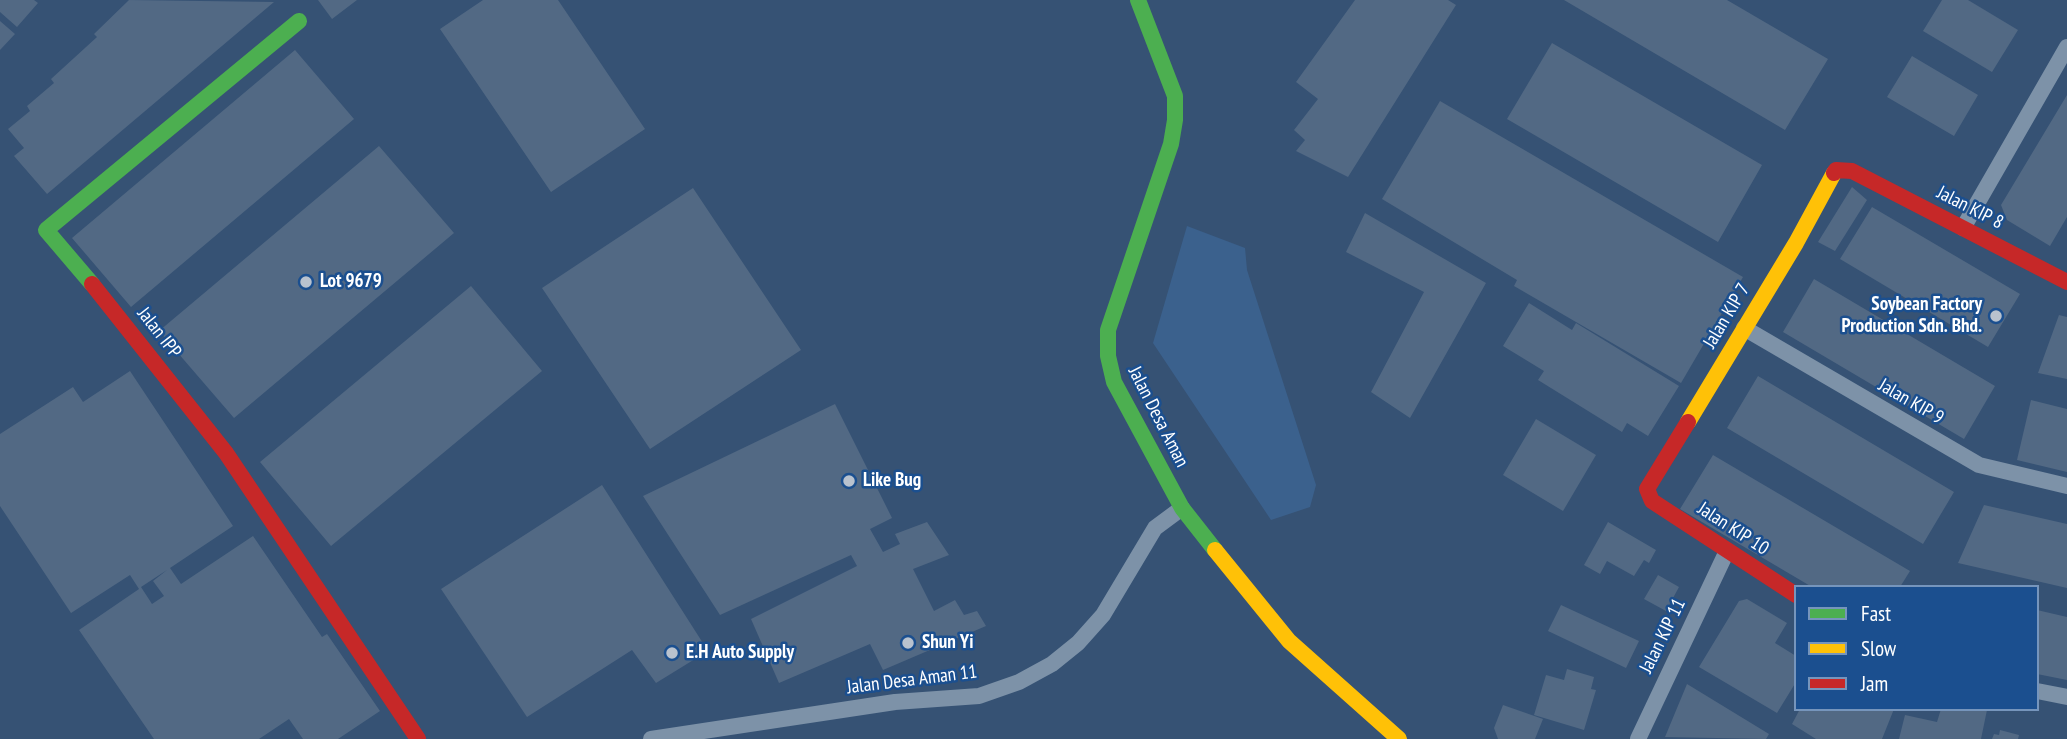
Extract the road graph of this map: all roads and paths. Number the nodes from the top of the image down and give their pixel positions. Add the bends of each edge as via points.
1 (1138, 0) edge
2 (299, 21) dead end
3 (2067, 47) edge
4 (1852, 171) joint
5 (1963, 228) junction
6 (2067, 282) edge
7 (1744, 328) junction
8 (2067, 486) edge
9 (1649, 498) joint
10 (1182, 508) junction
11 (1727, 551) junction
12 (1794, 594) edge
13 (2039, 691) edge
14 (2067, 697) edge
15 (418, 739) edge
16 (651, 739) edge
17 (1399, 739) edge
18 (1638, 739) edge

1 - 10 street, Jalan Desa Aman via 1169,76 1175,120 1108,330 1108,356 1122,400
2 - 15 street, Jalan IPP via 46,230 130,328 226,453
3 - 5 street
4 - 5 street, Jalan KIP 8
4 - 7 street, Jalan KIP 7 via 1836,170
5 - 6 street, Jalan KIP 8
7 - 8 street, Jalan KIP 9 via 1979,466
7 - 9 street, Jalan KIP 7 via 1648,484
9 - 11 street, Jalan KIP 10
10 - 16 street, Jalan Desa Aman 11 via 1155,528 1103,615 1078,643 1019,682 979,696 895,702
10 - 17 street, Jalan Desa Aman via 1289,641
11 - 12 street, Jalan KIP 10
11 - 18 street, Jalan KIP 11
13 - 14 street

